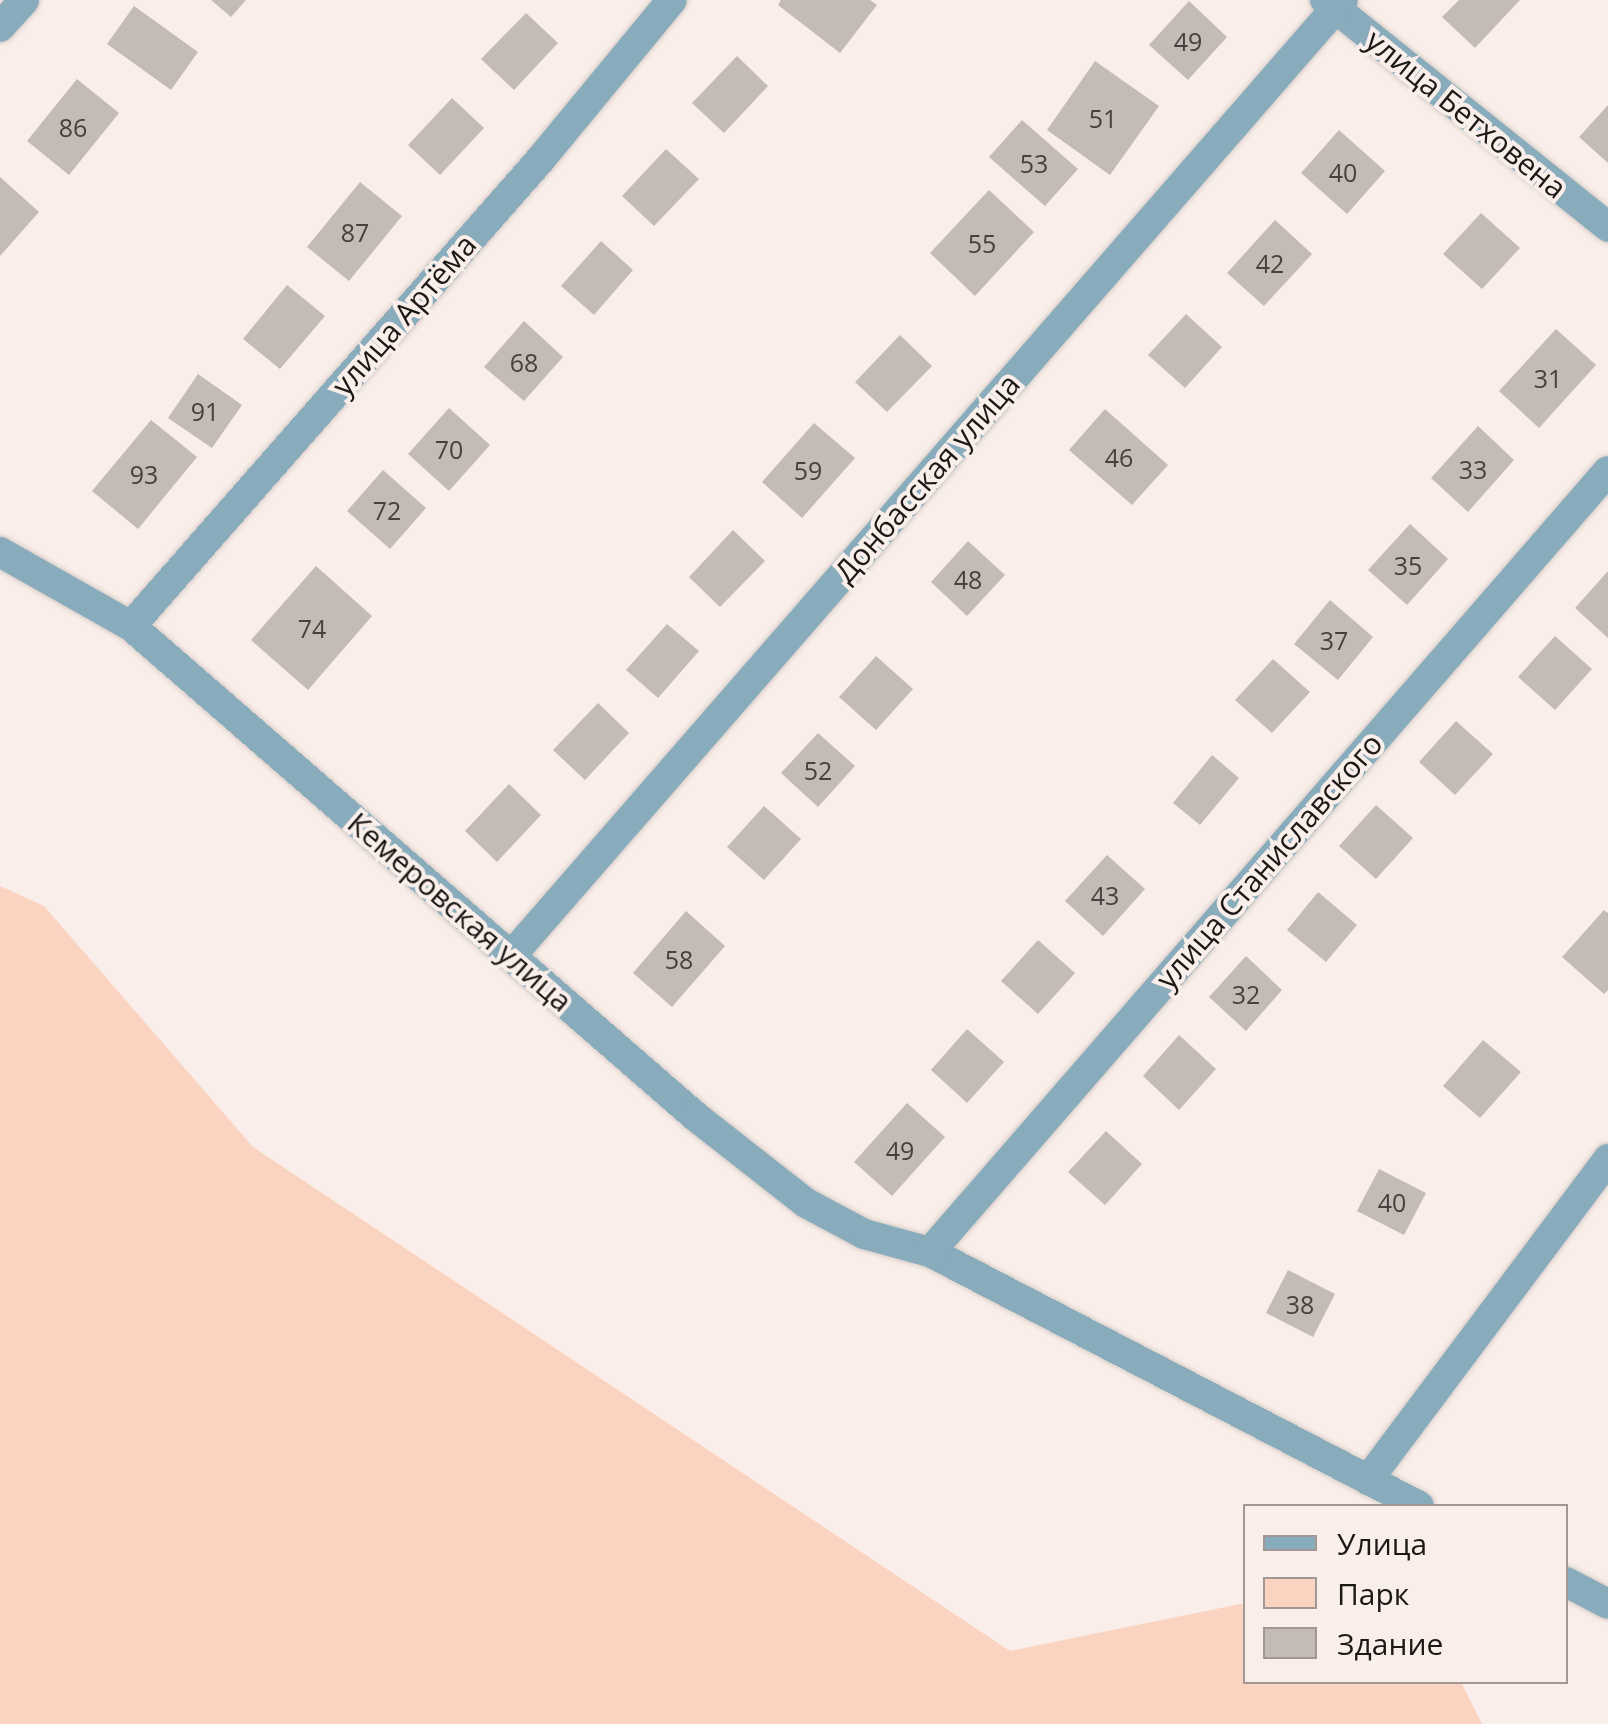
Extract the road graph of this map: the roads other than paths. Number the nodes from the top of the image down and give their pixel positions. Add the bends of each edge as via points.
1 (24, 0) edge
2 (672, 0) edge
3 (1334, 3) edge
4 (0, 28) edge
5 (1608, 227) edge
6 (1608, 470) edge
7 (0, 552) edge
8 (131, 626) junction
9 (511, 956) junction
10 (1608, 1159) edge
11 (930, 1252) junction
12 (1368, 1480) junction
13 (1415, 1504) edge
14 (1568, 1583) edge
15 (1608, 1604) edge

1 - 4 street
2 - 8 street, улица Артёма
3 - 5 street, улица Бетховена
3 - 9 street, Донбасская улица
6 - 11 street, улица Станиславского
7 - 8 street, Кемеровская улица
8 - 9 street, Кемеровская улица
9 - 11 street, Кемеровская улица via 806,1203 864,1234
10 - 12 street
11 - 12 street, Кемеровская улица
12 - 13 street, Кемеровская улица
14 - 15 street

